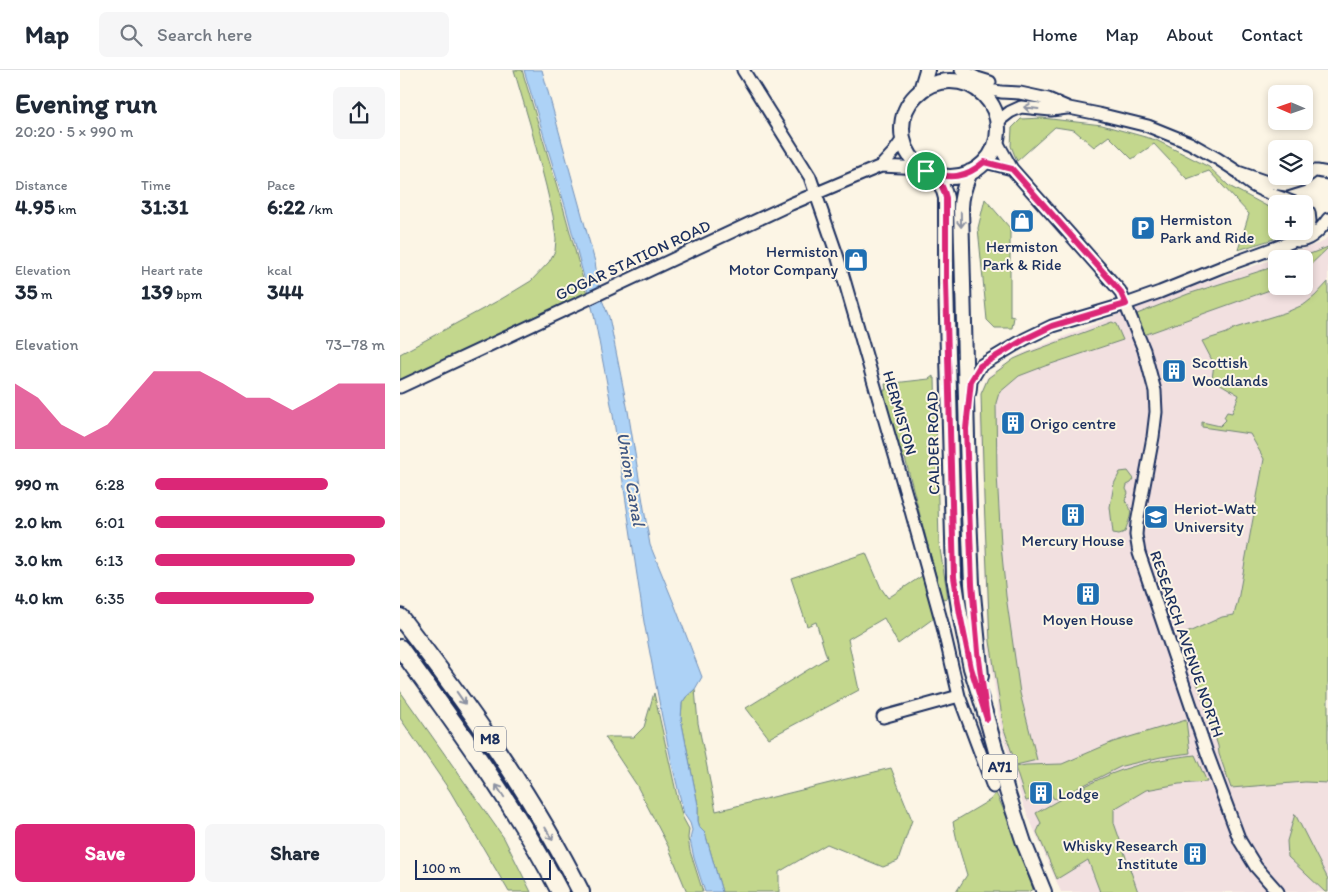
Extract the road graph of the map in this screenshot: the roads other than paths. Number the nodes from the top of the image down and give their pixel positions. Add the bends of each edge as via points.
1 (743, 70) edge
2 (928, 70) edge
3 (950, 70) edge
4 (963, 79) edge
5 (921, 90) junction
6 (1020, 93) junction
7 (1069, 108) junction
8 (997, 122) junction
9 (903, 139) junction
10 (996, 140) junction
11 (984, 162) junction
12 (881, 166) junction
13 (1012, 169) junction
14 (924, 170) junction
15 (970, 172) junction
16 (1238, 172) junction
17 (1313, 172) edge
18 (1328, 173) edge
19 (1268, 182) edge
20 (816, 193) junction
21 (1274, 195) edge
22 (1313, 212) edge
23 (1328, 213) edge
24 (1328, 218) edge
25 (1294, 240) edge
26 (1291, 242) junction
27 (1126, 304) junction
28 (400, 388) edge
29 (966, 429) junction
30 (400, 612) edge
31 (400, 617) edge
32 (400, 648) edge
33 (400, 663) edge
34 (443, 674) junction
35 (959, 696) junction
36 (883, 717) dead end
37 (987, 719) junction
38 (461, 733) junction
39 (993, 787) dead end
40 (1041, 891) edge
41 (560, 892) edge
42 (581, 892) edge
43 (1278, 892) edge

1 - 20 street, HERMISTON via 810,177
2 - 5 main road
3 - 4 main road
4 - 5 main road via 939,82
4 - 6 street via 1001,92
4 - 6 street via 977,78
4 - 8 main road via 988,100
5 - 9 main road via 905,112
6 - 7 street
7 -> 8 street via 1021,107
7 - 16 street via 1129,120 1169,134
8 - 10 main road
9 - 12 street, GOGAR STATION ROAD
9 - 14 main road via 910,156
10 - 11 main road
10 - 13 street, RESEARCH AVENUE NORTH
11 - 13 street
11 - 15 main road
12 - 14 street, GOGAR STATION ROAD
12 - 20 street, GOGAR STATION ROAD
13 - 27 street, RESEARCH AVENUE NORTH via 1120,291
14 - 15 main road via 948,177
14 - 37 main road, CALDER ROAD / A71 via 940,182 946,198 954,577 971,668
15 -> 29 main road, CALDER ROAD / A71 via 961,198
16 - 19 street
16 - 21 street via 1246,182
17 - 18 street
20 - 28 street, GOGAR STATION ROAD
20 - 35 street, HERMISTON via 912,511
22 - 23 street
24 - 26 street via 1312,236
25 - 26 street
26 - 27 street
27 - 29 street via 1052,326 980,366 971,381
27 - 43 street, RESEARCH AVENUE NORTH via 1149,366 1156,403 1136,536 1139,553 1240,841 1256,867
29 - 37 main road, CALDER ROAD / A71 via 972,584
30 - 34 highway, M8
31 - 34 highway, M8
32 - 38 highway, M8
33 - 38 highway, M8
34 -> 42 highway, M8 via 494,745
35 - 36 street
35 - 39 street, HERMISTON
37 - 40 main road, CALDER ROAD / A71
41 -> 38 highway, M8 via 509,804

